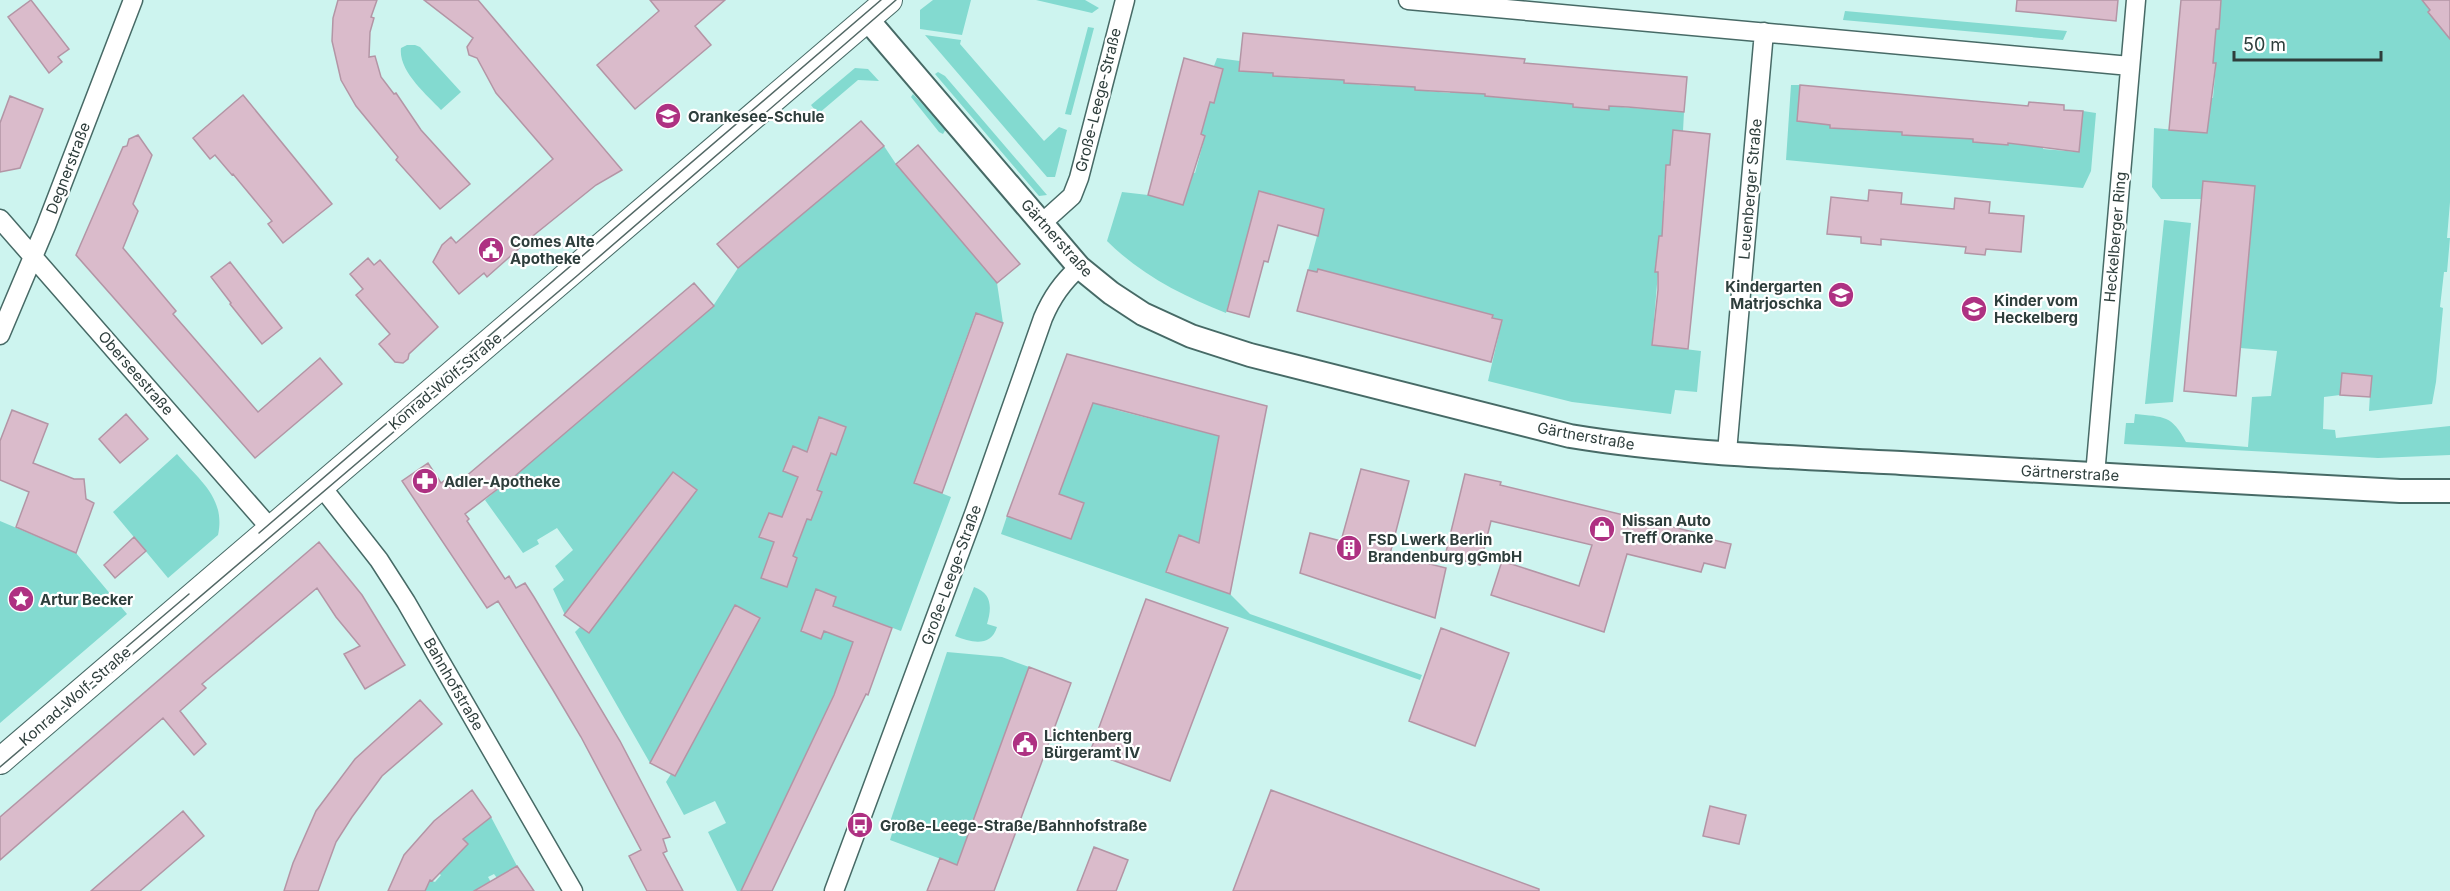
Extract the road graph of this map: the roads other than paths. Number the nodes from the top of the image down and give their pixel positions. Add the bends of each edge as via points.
1 (133, 0) edge
2 (889, 0) edge
3 (1125, 0) edge
4 (1408, 0) edge
5 (2136, 0) edge
6 (867, 19) junction
7 (1764, 32) junction
8 (2130, 66) junction
9 (0, 219) edge
10 (1042, 223) junction
11 (33, 256) junction
12 (1079, 267) junction
13 (0, 335) edge
14 (1727, 452) junction
15 (2095, 475) junction
16 (321, 486) junction
17 (2450, 491) edge
18 (271, 528) junction
19 (0, 761) edge
20 (573, 891) edge
21 (834, 891) edge

1 - 11 street, Degnerstraße
2 - 6 main road, Konrad-Wolf-Straße
3 - 10 street, Große-Leege-Straße via 1079,178 1072,196
4 - 7 street
5 - 8 street, Heckelberger Ring
6 - 10 street, Gärtnerstraße
6 - 16 main road, Konrad-Wolf-Straße
7 - 8 street
7 - 14 street, Leuenberger Straße
8 - 15 street, Heckelberger Ring
9 - 11 street, Oberseestraße
10 - 12 street, Gärtnerstraße
11 - 13 street, Degnerstraße
11 - 18 street, Oberseestraße
12 - 14 street, Gärtnerstraße via 1143,314 1191,336 1250,355 1570,436
12 - 21 street, Große-Leege-Straße via 1061,284 1043,318
14 - 15 street, Gärtnerstraße
15 - 17 street, Gärtnerstraße
16 - 18 main road, Konrad-Wolf-Straße
16 - 20 street, Bahnhofstraße via 379,560 406,602
18 - 19 main road, Konrad-Wolf-Straße

